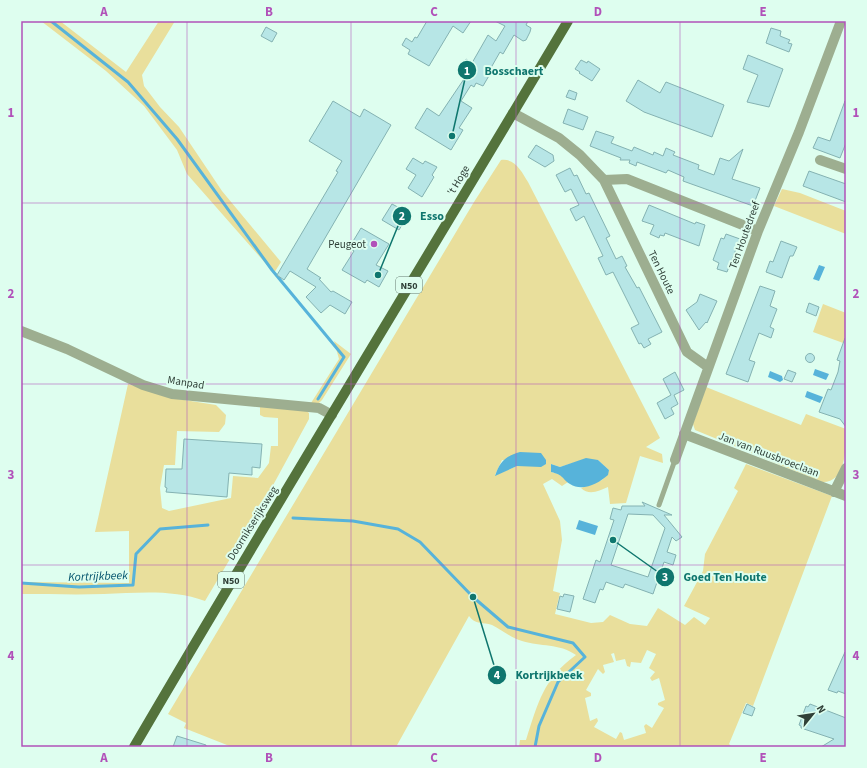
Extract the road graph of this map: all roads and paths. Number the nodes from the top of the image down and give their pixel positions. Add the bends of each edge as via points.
1 (568, 21) edge
2 (841, 21) edge
3 (513, 113) junction
4 (820, 160) dead end
5 (846, 169) edge
6 (604, 180) junction
7 (758, 230) junction
8 (21, 331) edge
9 (708, 367) junction
10 (332, 415) junction
11 (684, 434) junction
12 (675, 460) joint
13 (846, 468) edge
14 (834, 492) junction
15 (846, 496) edge
16 (659, 505) dead end
17 (134, 747) edge

1 - 3 main road, 't Hoge / N50
2 - 7 street, Ten Houtedreef
3 - 6 street, Ten Houte via 558,138 580,155
3 - 10 main road, 't Hoge / N50
4 - 5 street
6 - 7 street via 627,179
6 - 9 street, Ten Houte via 687,352
7 - 9 street, Ten Houtedreef
8 - 10 street, Manpad via 67,349 143,385 172,394 319,408
9 - 11 street, Ten Houtedreef
10 - 17 main road, Doornikserijksweg / N50 via 230,582
11 - 12 street, Ten Houtedreef
11 - 14 street, Jan van Ruusbroeclaan
12 - 16 lane
13 - 14 street
14 - 15 street, Jan van Ruusbroeclaan

